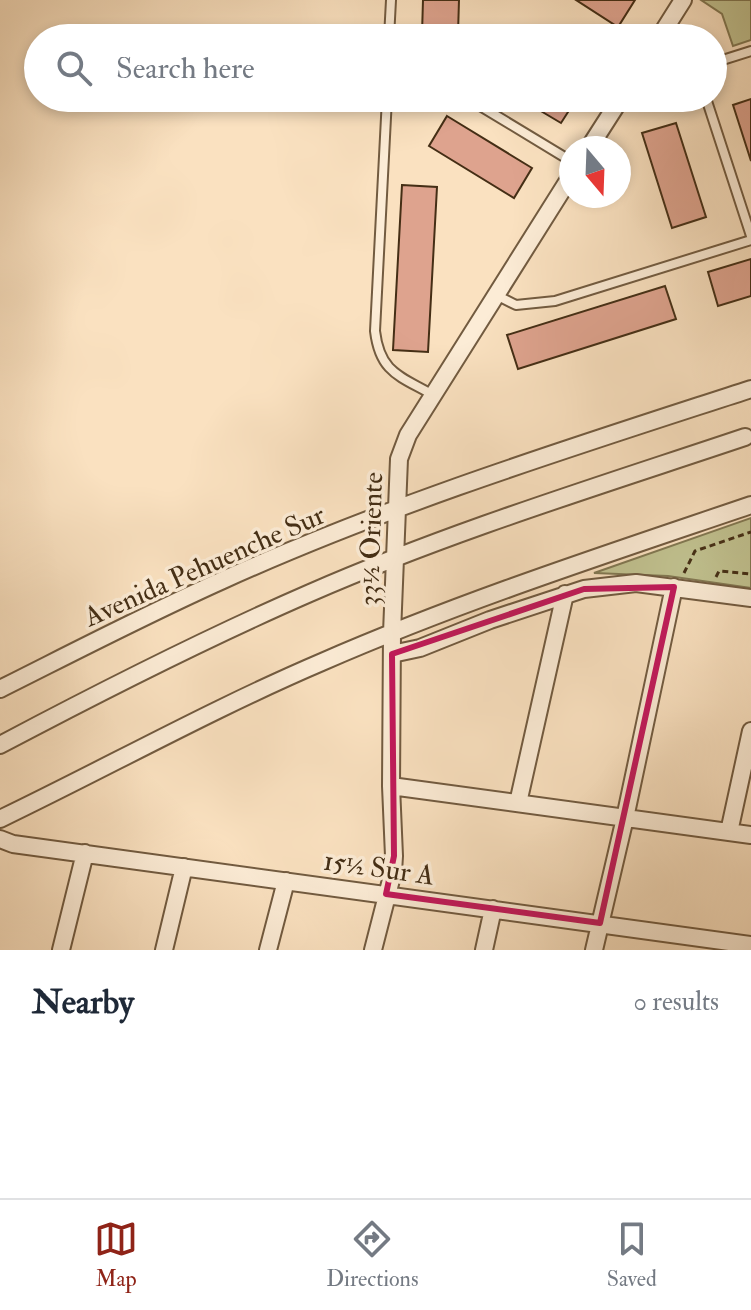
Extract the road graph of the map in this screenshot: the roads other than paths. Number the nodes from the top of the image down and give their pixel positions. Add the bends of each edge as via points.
1 (391, 0) edge
2 (683, 0) edge
3 (390, 24) edge
4 (668, 24) edge
5 (751, 51) edge
6 (727, 59) edge
7 (386, 112) edge
8 (490, 112) edge
9 (612, 112) edge
10 (710, 112) edge
11 (597, 136) edge
12 (559, 154) edge
13 (559, 195) edge
14 (751, 238) edge
15 (496, 295) junction
16 (751, 389) edge
17 (433, 395) junction
18 (745, 437) dead end
19 (751, 505) edge
20 (396, 511) junction
21 (395, 558) junction
22 (675, 587) junction
23 (565, 594) junction
24 (751, 598) edge
25 (392, 633) junction
26 (392, 654) junction
27 (0, 689) edge
28 (751, 731) edge
29 (0, 745) edge
30 (391, 786) junction
31 (518, 803) junction
32 (625, 818) junction
33 (0, 819) edge
34 (729, 832) junction
35 (751, 835) edge
36 (0, 839) edge
37 (85, 853) junction
38 (184, 867) junction
39 (286, 881) junction
40 (386, 894) junction
41 (493, 909) junction
42 (600, 923) junction
43 (751, 945) edge
44 (61, 950) edge
45 (164, 950) edge
46 (268, 950) edge
47 (373, 950) edge
48 (484, 950) edge
49 (594, 950) edge

1 - 3 lane
2 - 4 street
5 - 6 lane
7 - 17 lane via 377,350 388,368
8 - 12 lane
9 - 11 street
10 - 14 lane
13 - 15 street, 33½ Oriente
14 - 15 lane via 555,301 516,305
15 - 17 street, 33½ Oriente
16 - 20 street, Avenida Pehuenche Sur
17 - 20 street, 33½ Oriente via 399,459
18 - 21 street
19 - 25 street
20 - 21 street, 33½ Oriente
20 - 27 street, Avenida Pehuenche Sur via 223,580
21 - 25 street, 33½ Oriente
21 - 29 street via 221,633
22 - 23 street via 636,583
22 - 24 street
22 - 32 street
23 - 26 street
23 - 31 street
25 - 26 street, 33½ Oriente
25 - 33 street via 189,723
26 - 30 street, 33½ Oriente
28 - 34 street
30 - 31 street
30 - 40 street, 33½ Oriente via 394,856
31 - 32 street
32 - 34 street
32 - 42 street
34 - 35 street
36 - 37 street, 15½ Sur A
37 - 38 street, 15½ Sur A
37 - 44 street
38 - 39 street, 15½ Sur A
38 - 45 street
39 - 40 street, 15½ Sur A
39 - 46 street
40 - 41 street, 15½ Sur A
40 - 47 street, 33½ Oriente
41 - 42 street, 15½ Sur A
41 - 48 street
42 - 43 street, 15½ Sur A
42 - 49 street

